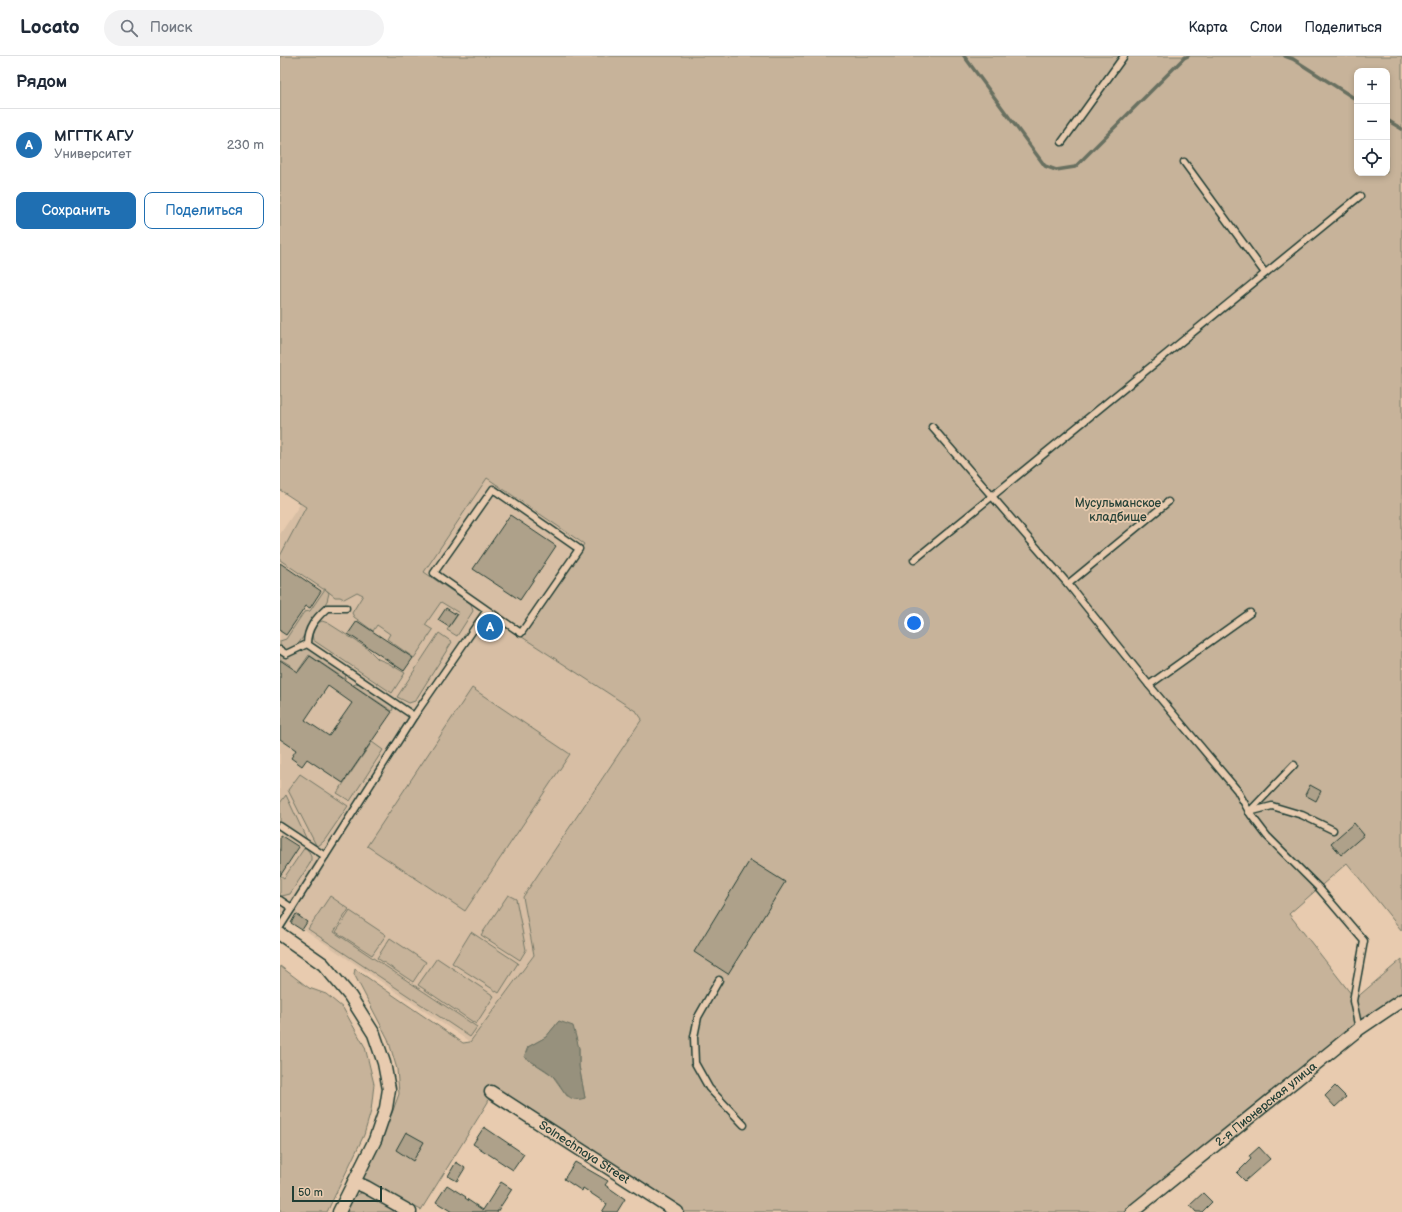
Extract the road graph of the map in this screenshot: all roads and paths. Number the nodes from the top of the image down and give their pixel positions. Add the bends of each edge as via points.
1 (1124, 56) edge
2 (1062, 142) dead end
3 (1184, 162) dead end
4 (1360, 196) dead end
5 (1265, 273) junction
6 (932, 427) dead end
7 (992, 496) junction
8 (1168, 502) dead end
9 (914, 560) dead end
10 (1068, 584) junction
11 (346, 608) dead end
12 (487, 610) junction
13 (1250, 613) dead end
14 (307, 644) junction
15 (280, 650) edge
16 (1149, 685) junction
17 (414, 716) junction
18 (1294, 765) dead end
19 (1249, 812) junction
20 (280, 826) edge
21 (1333, 830) dead end
22 (325, 856) junction
23 (280, 900) edge
24 (292, 908) junction
25 (280, 927) edge
26 (280, 934) edge
27 (719, 980) dead end
28 (1402, 1001) edge
29 (1359, 1029) junction
30 (490, 1092) dead end
31 (744, 1125) dead end
32 (354, 1182) junction
33 (339, 1212) edge
34 (410, 1212) edge
35 (677, 1212) edge
36 (1132, 1212) edge

1 - 2 lane
3 - 5 lane
4 - 5 lane
5 - 7 lane
6 - 7 lane
7 - 9 lane
7 - 10 lane
8 - 10 lane
10 - 16 lane
11 - 14 lane via 327,608 316,618 307,636
12 - 12 lane via 434,573 493,489 579,549 521,633
12 - 17 lane
13 - 16 lane
14 - 15 lane via 286,654
14 - 17 lane
16 - 19 lane via 1237,790
17 - 22 lane
18 - 19 lane
19 - 21 lane via 1272,806 1302,815
19 - 29 lane via 1267,836 1318,887 1364,941 1353,1001
20 - 22 lane
22 - 24 lane
23 - 24 lane
24 - 25 lane
26 - 32 street via 323,964 350,996 374,1034 384,1063 389,1089 386,1108 375,1140
27 - 31 lane via 698,1017 694,1037 695,1063 708,1088
28 - 29 street, 2-я Пионерская улица
29 - 36 street, 2-я Пионерская улица
30 - 35 street, Solnechnaya Street
32 - 33 street
32 - 34 street

